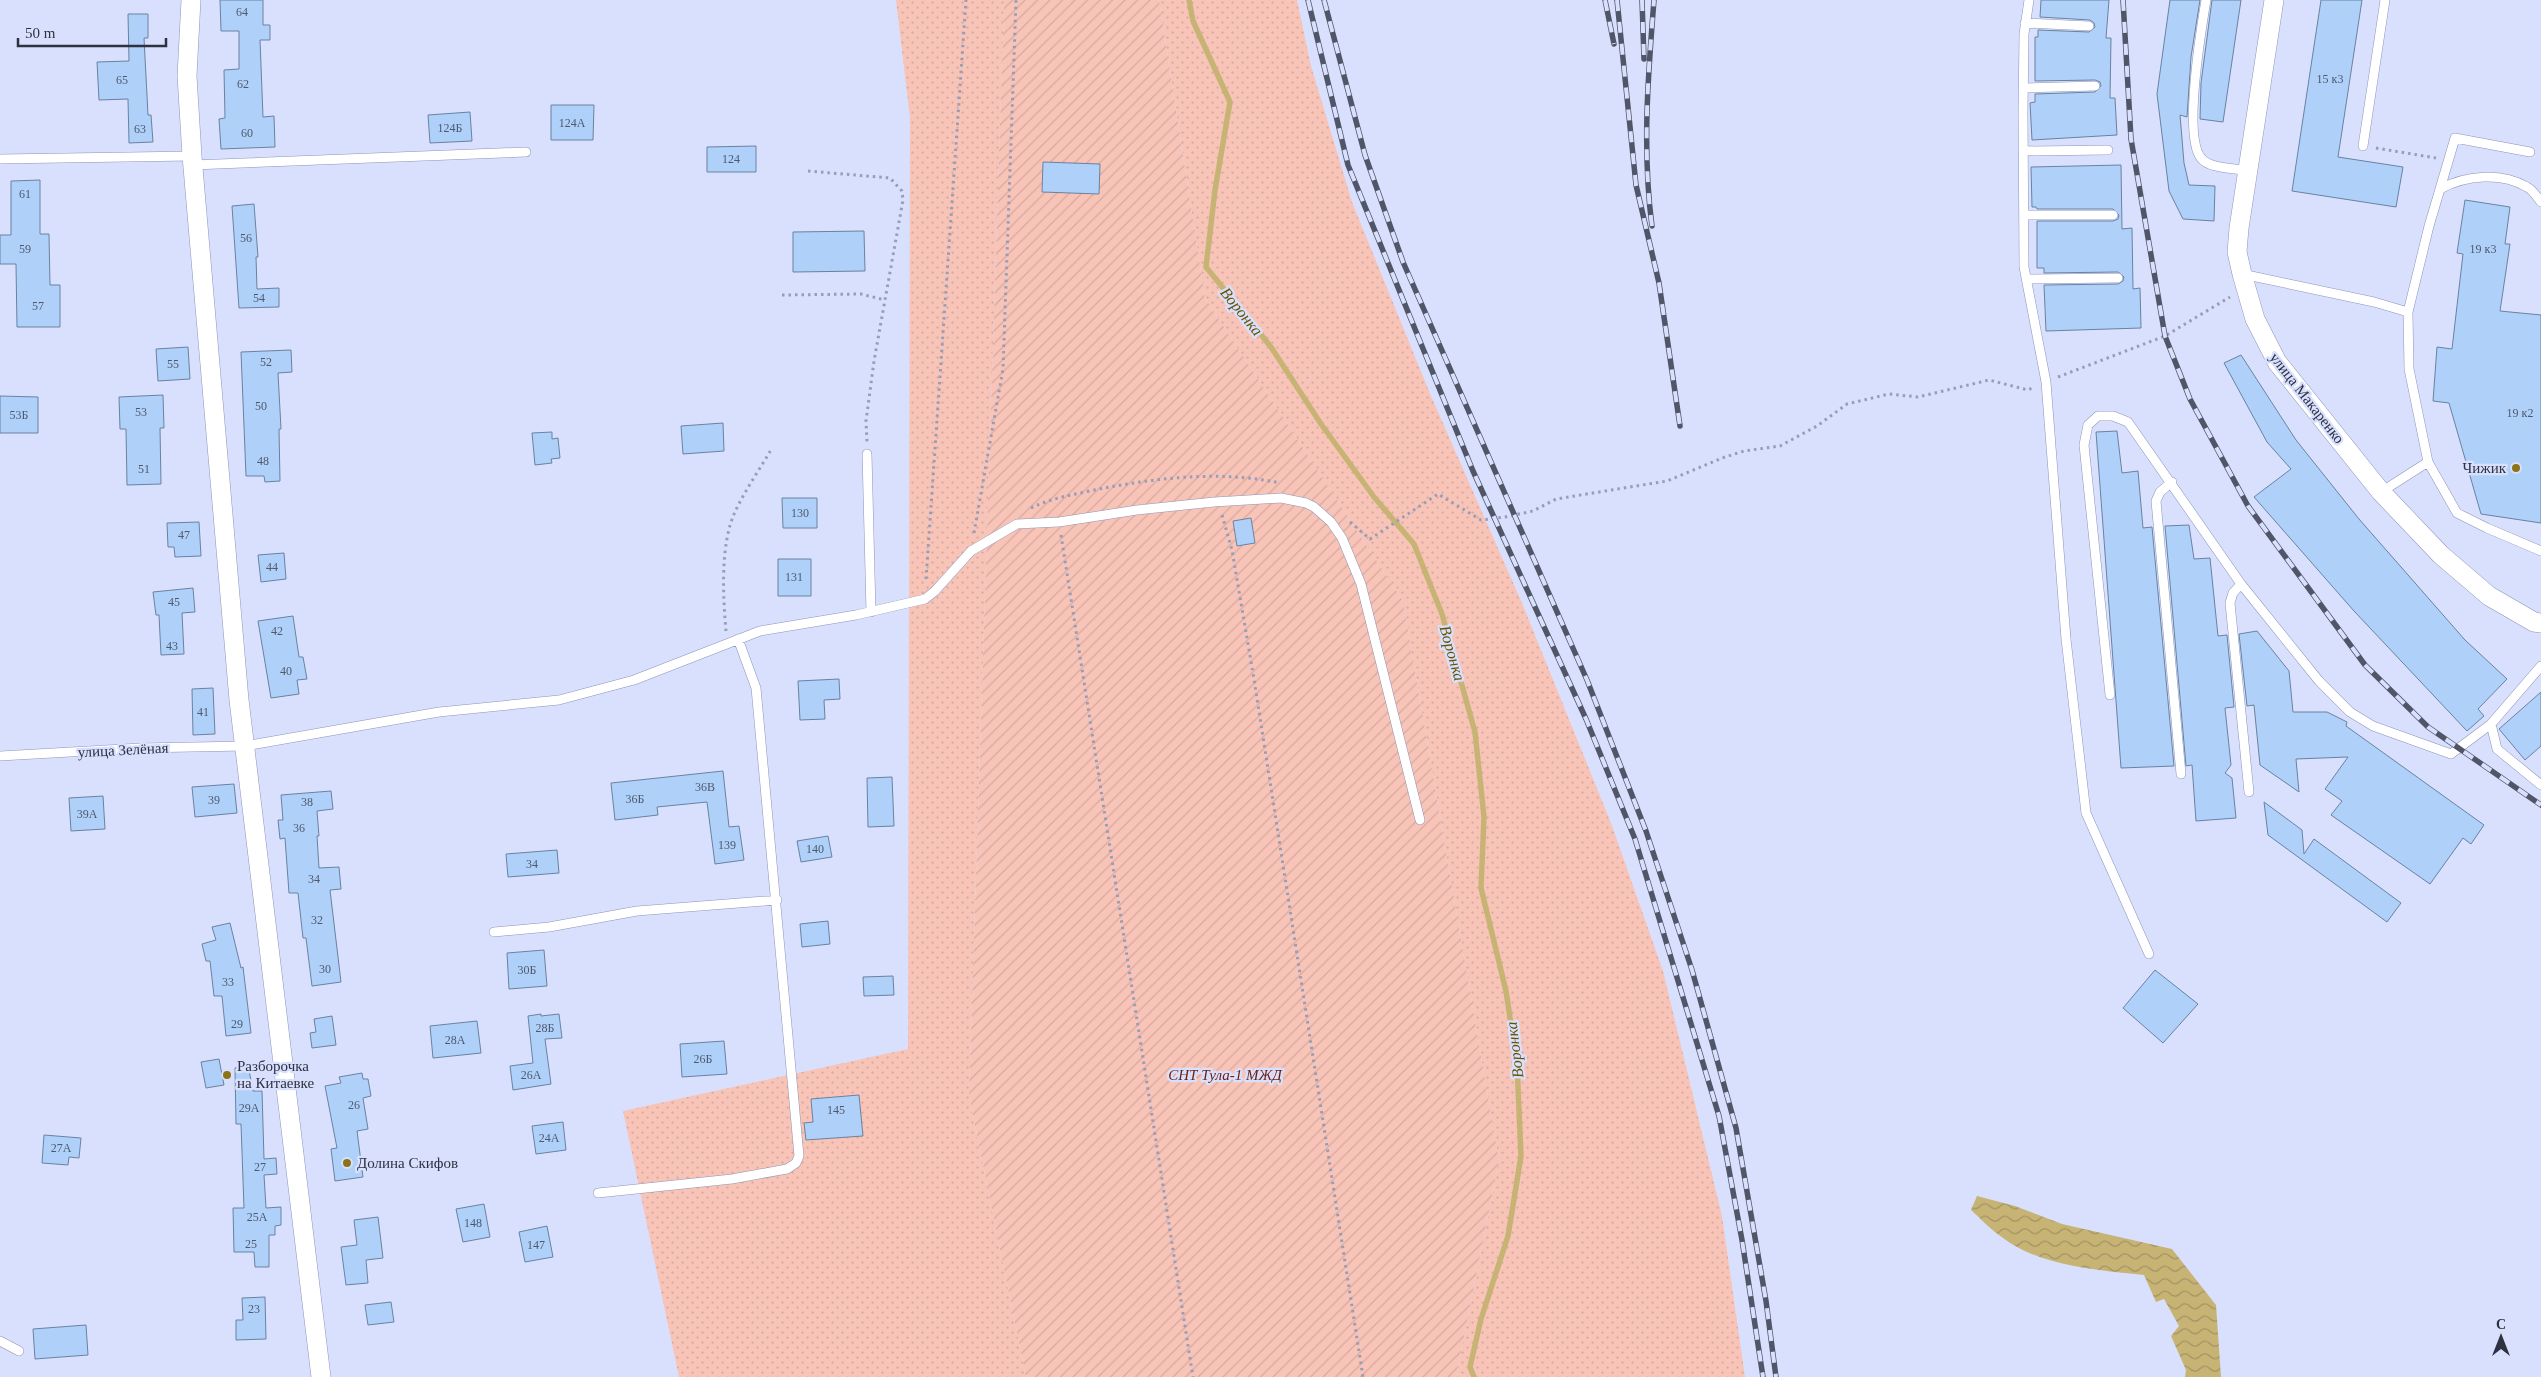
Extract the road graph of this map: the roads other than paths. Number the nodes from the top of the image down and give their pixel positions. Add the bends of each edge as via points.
1 (190, 0) edge
2 (2029, 0) edge
3 (2206, 0) edge
4 (2274, 0) edge
5 (2385, 0) edge
6 (2026, 23) junction
7 (2089, 26) dead end
8 (2095, 86) dead end
9 (2023, 88) junction
10 (2363, 146) dead end
11 (2108, 150) dead end
12 (2023, 151) junction
13 (526, 152) dead end
14 (2530, 152) dead end
15 (0, 159) edge
16 (192, 160) junction
17 (2248, 171) junction
18 (2440, 189) junction
19 (2541, 202) edge
20 (2024, 215) junction
21 (2113, 215) dead end
22 (2118, 278) dead end
23 (2028, 279) junction
24 (2244, 281) junction
25 (2408, 312) junction
26 (867, 454) road end
27 (2428, 462) junction
28 (2172, 482) junction
29 (2381, 492) junction
30 (2541, 551) edge
31 (2241, 584) junction
32 (871, 612) junction
33 (2541, 623) edge
34 (738, 639) junction
35 (2541, 666) edge
36 (2110, 695) dead end
37 (2491, 724) junction
38 (245, 746) junction
39 (0, 756) edge
40 (2181, 774) dead end
41 (2541, 785) edge
42 (2250, 792) dead end
43 (1420, 820) dead end
44 (777, 900) junction
45 (494, 932) dead end
46 (2149, 954) dead end
47 (598, 1193) dead end
48 (0, 1341) edge
49 (19, 1351) dead end
50 (321, 1377) edge

1 - 16 street via 187,76
2 - 6 lane
3 - 17 lane via 2196,78 2193,140 2201,158 2208,164
4 - 17 street, улица Макаренко
5 - 10 lane
6 - 7 lane
6 - 9 lane
8 - 9 lane
9 - 12 lane
11 - 12 lane
12 - 20 lane
13 - 16 lane
14 - 18 lane via 2455,138
15 - 16 lane
16 - 38 street
17 - 24 street, улица Макаренко via 2237,252
18 - 19 lane via 2456,180 2494,176 2528,187
18 - 25 lane
20 - 21 lane
20 - 23 lane via 2024,268
22 - 23 lane
23 - 46 lane via 2046,382 2066,639 2086,813
24 - 25 lane via 2374,302
24 - 29 street, улица Макаренко via 2255,319 2277,362
25 - 27 lane via 2409,368
26 - 32 lane
27 - 29 lane
27 - 30 lane via 2457,513
28 - 31 lane
28 - 36 lane via 2128,422 2114,416 2098,416 2088,425 2084,445
28 - 40 lane via 2156,500
29 - 33 street, улица Макаренко via 2468,580 2489,596
31 - 37 lane via 2319,681 2350,712 2373,726 2451,754
31 - 42 lane via 2230,603
32 - 34 lane, улица Зелёная via 760,631
32 - 43 lane, улица Зелёная via 925,599 971,551 1017,524 1059,522 1214,502 1281,498 1306,504 1323,514 1342,538 1360,584
34 - 38 lane, улица Зелёная via 634,680 559,700 439,712
34 - 44 lane via 756,688
35 - 37 lane
37 - 41 lane via 2497,749
38 - 39 lane, улица Зелёная
38 - 50 street
44 - 45 lane via 637,912 549,927
44 - 47 lane via 799,1153 796,1163 787,1168 732,1179
48 - 49 lane

